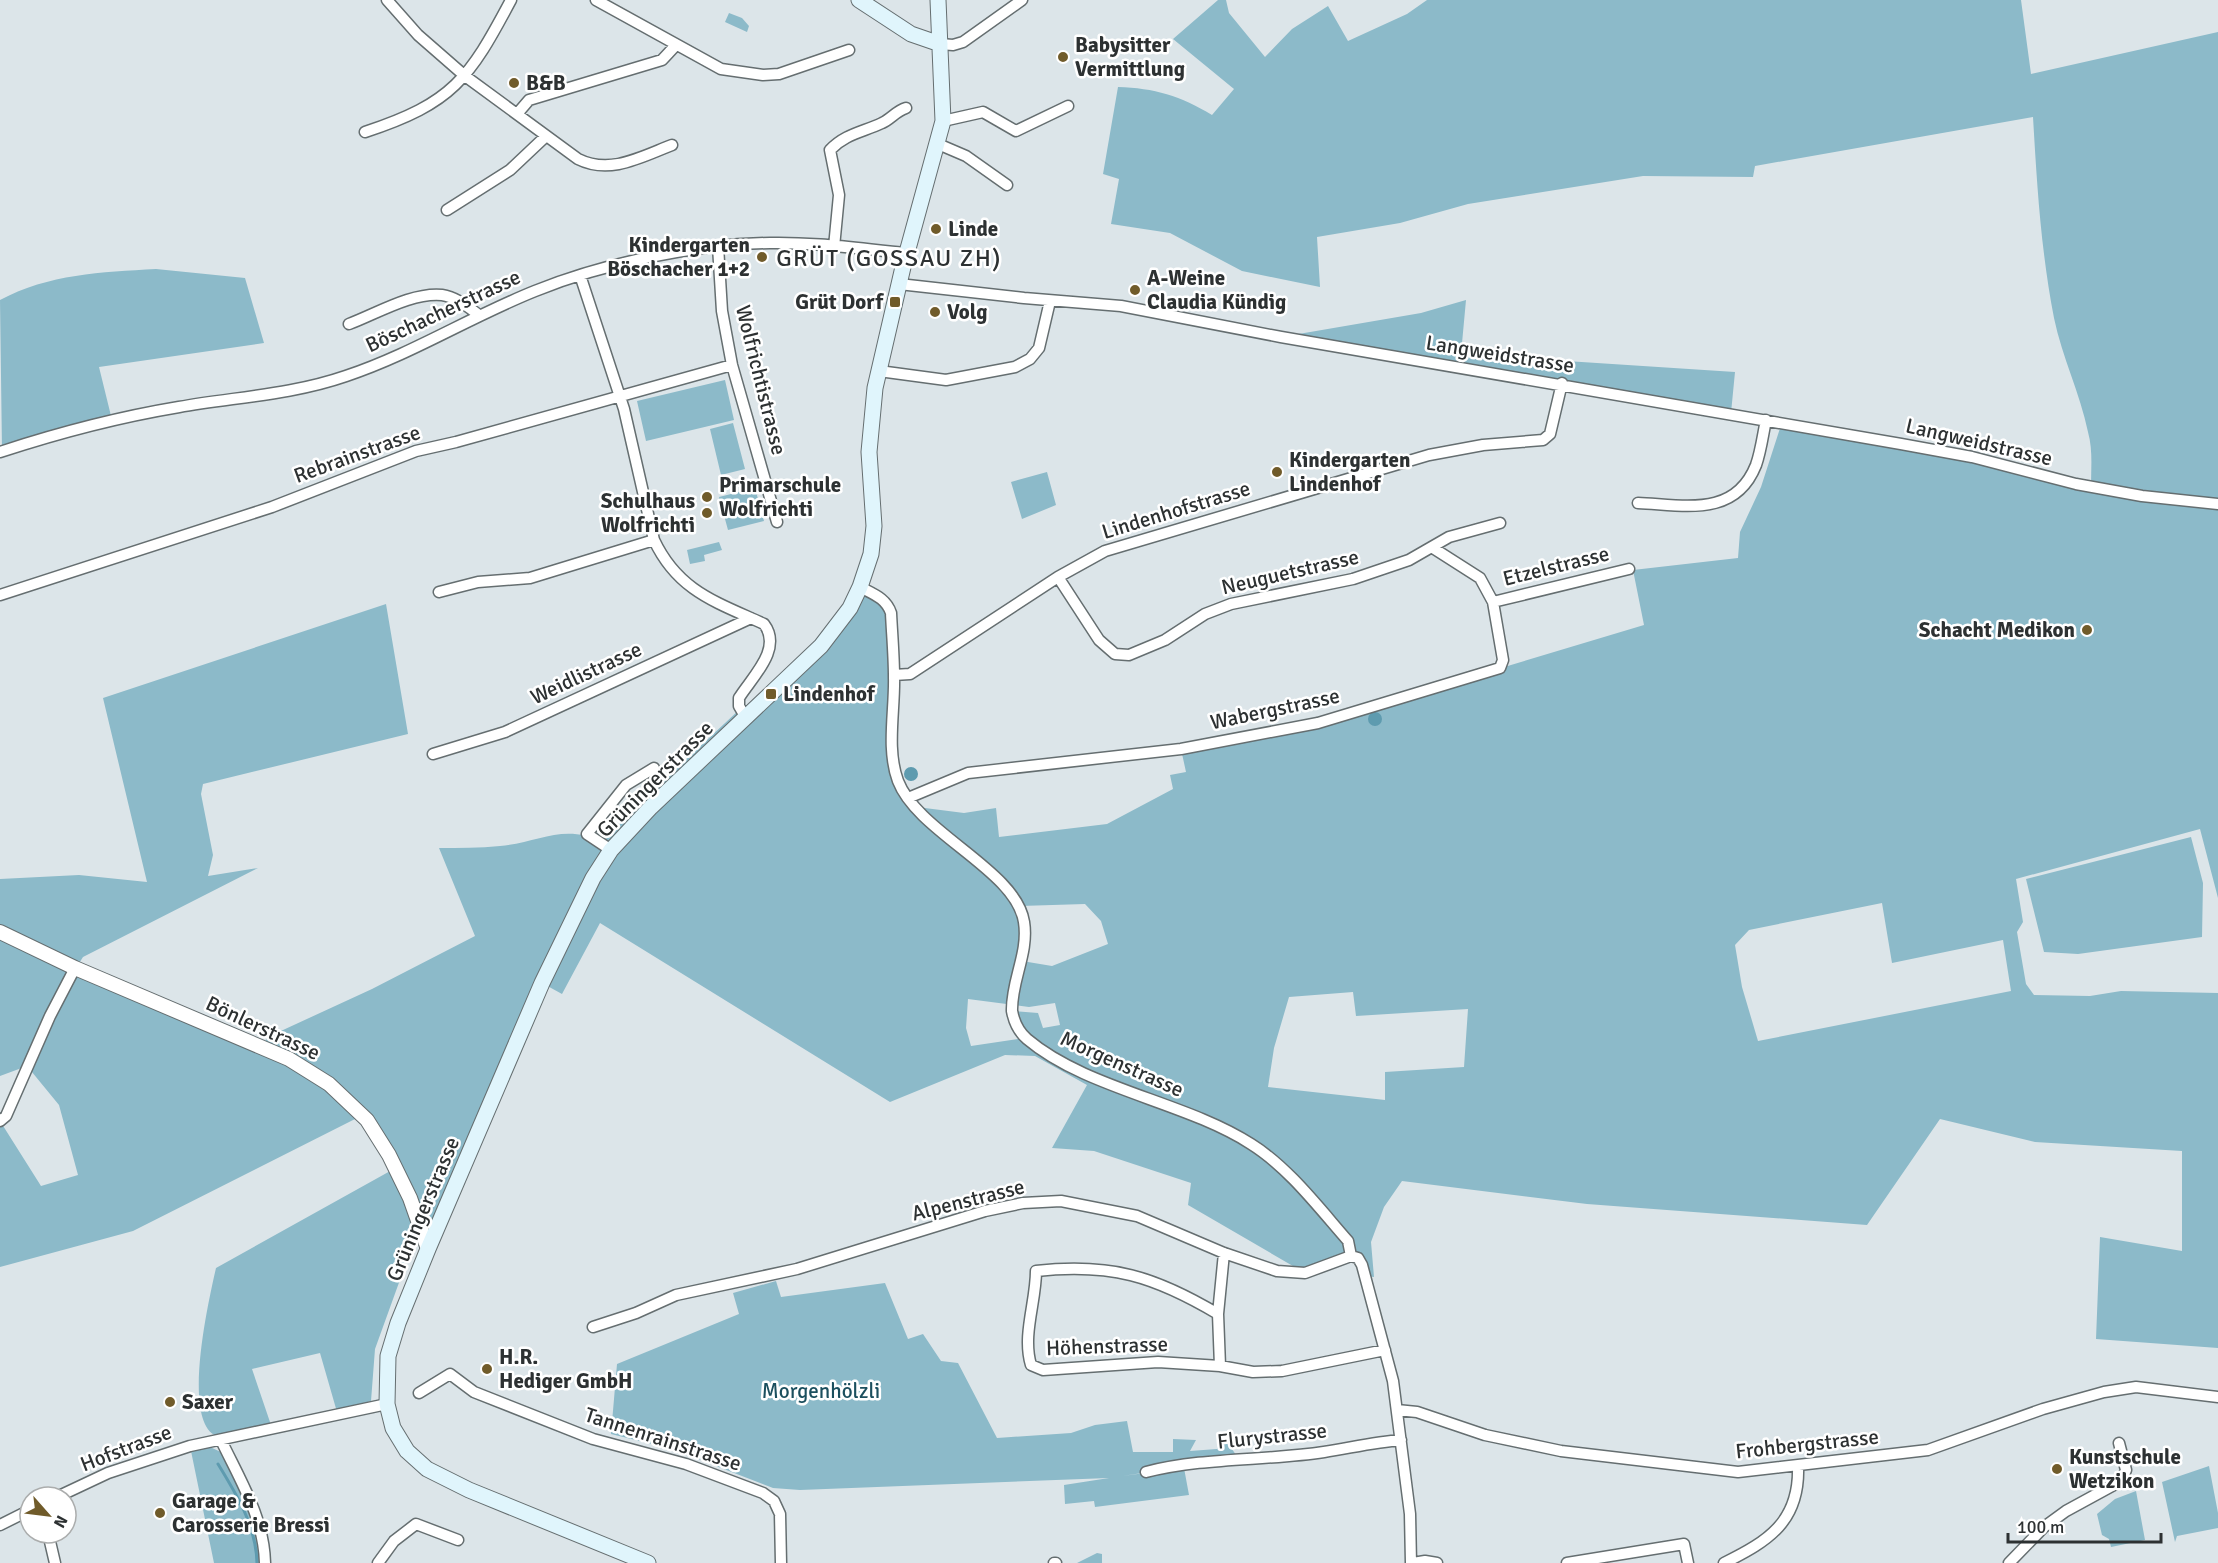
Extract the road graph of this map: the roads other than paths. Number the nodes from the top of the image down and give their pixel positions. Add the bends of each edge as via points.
1 (387, 0) edge
2 (512, 0) edge
3 (596, 0) edge
4 (859, 0) edge
5 (938, 0) edge
6 (1022, 0) edge
7 (940, 44) junction
8 (676, 45) junction
9 (849, 50) dead end
10 (465, 76) junction
11 (1068, 106) dead end
12 (906, 108) dead end
13 (517, 114) junction
14 (943, 121) junction
15 (365, 132) dead end
16 (545, 137) junction
17 (938, 144) junction
18 (672, 145) dead end
19 (1007, 185) dead end
20 (447, 210) dead end
21 (718, 246) junction
22 (834, 247) junction
23 (907, 253) junction
24 (580, 275) junction
25 (899, 284) junction
26 (1050, 301) junction
27 (478, 315) junction
28 (349, 324) dead end
29 (732, 364) junction
30 (879, 371) junction
31 (1562, 383) junction
32 (619, 396) junction
33 (1766, 420) junction
34 (0, 452) edge
35 (1638, 503) dead end
36 (2218, 504) edge
37 (777, 522) dead end
38 (1500, 523) dead end
39 (654, 540) junction
40 (1433, 548) junction
41 (1629, 569) dead end
42 (1058, 577) junction
43 (860, 587) junction
44 (439, 592) dead end
45 (0, 595) edge
46 (1493, 602) junction
47 (751, 618) junction
48 (894, 675) junction
49 (746, 718) junction
50 (433, 754) dead end
51 (654, 768) dead end
52 (908, 798) junction
53 (611, 850) junction
54 (0, 932) edge
55 (75, 968) junction
56 (0, 1121) edge
57 (428, 1249) junction
58 (1224, 1253) junction
59 (1351, 1256) junction
60 (1218, 1314) junction
61 (593, 1327) dead end
62 (1385, 1350) junction
63 (1221, 1366) junction
64 (419, 1393) dead end
65 (2218, 1397) edge
66 (387, 1404) junction
67 (1397, 1410) junction
68 (221, 1440) junction
69 (1401, 1440) junction
70 (2119, 1443) dead end
71 (1798, 1466) junction
72 (1146, 1472) dead end
73 (78, 1487) edge
74 (18, 1516) edge
75 (0, 1525) edge
76 (459, 1540) dead end
77 (51, 1545) edge
78 (55, 1563) edge
79 (265, 1563) edge
80 (378, 1563) edge
81 (648, 1563) edge
82 (782, 1563) edge
83 (1412, 1563) edge
84 (1437, 1563) edge
85 (1567, 1563) edge
86 (1688, 1563) edge
87 (1724, 1563) edge
88 (2009, 1563) edge

1 - 10 street via 418,35
2 - 10 street via 484,52
3 - 8 street
4 - 7 main road via 911,34
5 - 7 main road, Grüningerstrasse
6 - 7 street via 963,42
7 - 14 main road, Grüningerstrasse
8 - 9 street via 721,69 763,75 779,74
8 - 13 street via 662,60 529,100
10 - 13 street
10 - 15 street via 430,106
11 - 14 street via 1016,131 983,111
12 - 22 street via 884,123 854,133 830,150 839,195
13 - 16 street
14 - 17 main road, Grüningerstrasse
16 - 18 street via 591,165 622,164
16 - 20 street via 510,170
17 - 19 street via 966,156
17 - 23 main road, Grüningerstrasse
21 - 22 street, Böschacherstrasse via 772,243
21 - 24 street, Böschacherstrasse
21 - 29 street, Wolfrichtistrasse via 722,311
22 - 23 street, Böschacherstrasse
23 - 25 main road, Grüningerstrasse
24 - 27 street, Böschacherstrasse
24 - 32 street
25 - 26 street, Langweidstrasse
25 - 30 main road, Grüningerstrasse
26 - 30 street via 1039,348 1030,359 1015,367 946,380
26 - 31 street, Langweidstrasse via 1121,306 1281,337
27 - 28 street via 463,303 442,295 416,298
27 - 34 street, Böschacherstrasse via 427,344 345,376 286,393 180,406 112,420
29 - 32 street, Rebrainstrasse
29 - 37 street, Wolfrichtistrasse
30 - 43 main road, Grüningerstrasse via 869,441 874,526 868,566
31 - 33 street, Langweidstrasse
31 - 42 street, Lindenhofstrasse via 1550,434 1543,440 1430,455 1105,552
32 - 39 street
32 - 45 street, Rebrainstrasse via 416,451 272,507
33 - 35 street via 1755,466 1736,496 1710,505
33 - 36 street, Langweidstrasse via 1972,457 2091,487
38 - 40 street, Neuguetstrasse via 1449,537
39 - 44 street via 530,578 478,582
39 - 47 street via 665,561 686,584 702,596
40 - 42 street, Neuguetstrasse via 1353,579 1231,604 1204,614 1165,640 1130,655 1115,654 1099,640
40 - 46 street, Wabergstrasse via 1480,578
41 - 46 street, Etzelstrasse
42 - 48 street, Lindenhofstrasse via 910,674
43 - 48 street, Morgenstrasse via 888,604
43 - 49 main road, Grüningerstrasse via 850,608 821,646
46 - 52 street, Wabergstrasse via 1503,660 1500,668 1317,723 1180,749 968,773
47 - 49 street via 764,624 771,643 740,698 739,706
47 - 50 street, Weidlistrasse via 505,732
48 - 52 street, Morgenstrasse via 892,744 897,779
49 - 53 main road, Grüningerstrasse
51 - 53 street via 626,785 587,834
52 - 59 street, Morgenstrasse via 1006,888 1019,906 1026,938 1012,1011 1026,1038 1067,1064 1252,1144 1280,1167 1348,1241
53 - 57 main road, Grüningerstrasse via 575,909
54 - 55 street, Bönlerstrasse
55 - 56 street via 6,1116
55 - 57 street, Bönlerstrasse via 289,1059 341,1093 367,1120 401,1176
57 - 66 main road, Grüningerstrasse via 392,1342 386,1372
58 - 59 street, Alpenstrasse via 1293,1274
58 - 60 street
58 - 61 street, Alpenstrasse via 1137,1216 1105,1208 1061,1201 1023,1203 797,1269 676,1295
59 - 62 street, Morgenstrasse via 1362,1265
60 - 63 street
60 - 63 street, Höhenstrasse via 1160,1283 1133,1275 1101,1269 1036,1271 1026,1348 1031,1365 1043,1370 1158,1362
62 - 63 street, Höhenstrasse via 1282,1371 1253,1372
62 - 67 street, Morgenstrasse
64 - 82 street, Tannenrainstrasse via 450,1374 474,1392 593,1439 686,1464 763,1492 774,1501 780,1514
65 - 71 street, Frohbergstrasse via 2136,1388 2104,1392 1928,1450
66 - 68 street, Hofstrasse
66 - 81 main road, Grüningerstrasse via 399,1440 416,1460 441,1478
67 - 69 street, Morgenstrasse
67 - 71 street, Frohbergstrasse via 1418,1412 1485,1435 1561,1451 1713,1471
68 - 73 street, Hofstrasse via 159,1455
68 - 79 street via 256,1512
69 - 72 street, Flurystrasse via 1324,1452 1189,1463
69 - 83 street, Morgenstrasse
70 - 88 street via 2126,1470 2121,1481 2044,1527
71 - 87 street via 1797,1495 1784,1522 1770,1536
74 - 75 street
76 - 80 street via 416,1524 394,1541
77 - 78 street
83 - 84 street
85 - 86 street via 1684,1544

